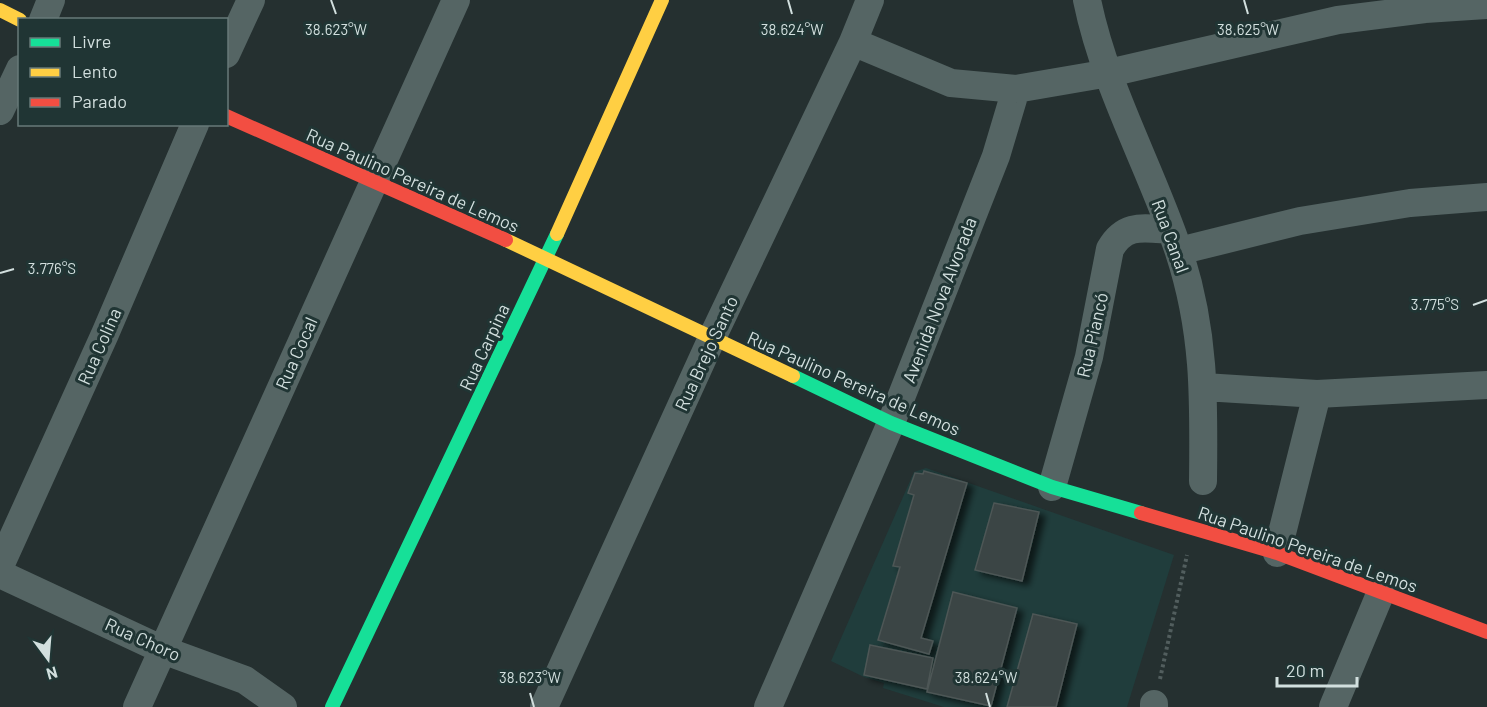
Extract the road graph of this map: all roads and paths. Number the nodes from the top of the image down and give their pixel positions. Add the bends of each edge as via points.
1 (51, 0) edge
2 (251, 0) edge
3 (456, 0) edge
4 (662, 0) edge
5 (870, 0) edge
6 (1087, 0) edge
7 (1487, 5) edge
8 (0, 10) edge
9 (44, 18) edge
10 (18, 19) edge
11 (853, 42) junction
12 (228, 50) edge
13 (18, 73) edge
14 (1109, 73) junction
15 (1016, 89) junction
16 (0, 111) edge
17 (228, 117) edge
18 (194, 126) edge
19 (373, 183) junction
20 (1487, 197) edge
21 (1174, 240) junction
22 (546, 258) junction
23 (712, 338) junction
24 (1487, 385) edge
25 (1204, 387) junction
26 (1317, 394) junction
27 (891, 423) junction
28 (1203, 481) dead end
29 (1052, 487) junction
30 (1193, 527) junction
31 (1277, 553) junction
32 (0, 566) edge
33 (0, 574) edge
34 (1381, 592) junction
35 (1487, 632) edge
36 (164, 650) junction
37 (1154, 705) edge
38 (137, 707) edge
39 (283, 707) edge
40 (332, 707) edge
41 (544, 707) edge
42 (768, 707) edge
43 (1333, 707) edge

1 - 9 street
2 - 12 street
3 - 19 street, Rua Cocal
4 - 22 street, Rua Carpina
5 - 11 street, Rua Brejo Santo
6 - 14 street, Rua Canal
7 - 14 street via 1338,20
8 - 10 street
11 - 15 street via 951,83
11 - 23 street, Rua Brejo Santo
13 - 16 street
14 - 15 street
14 - 21 street, Rua Canal
15 - 27 street, Avenida Nova Alvorada via 996,156
17 - 19 street, Rua Paulino Pereira de Lemos
18 - 32 street, Rua Colina
19 - 22 street, Rua Paulino Pereira de Lemos
19 - 36 street, Rua Cocal
20 - 21 street, Rua Piancó via 1410,202
21 - 25 street, Rua Canal via 1193,299
21 - 29 street, Rua Piancó via 1128,230 1118,236 1110,249 1089,357
22 - 23 street, Rua Paulino Pereira de Lemos
22 - 40 street, Rua Carpina
23 - 27 street, Rua Paulino Pereira de Lemos
23 - 41 street, Rua Brejo Santo
24 - 26 street
25 - 26 street
25 - 28 street, Rua Canal
26 - 31 street
27 - 29 street, Rua Paulino Pereira de Lemos
27 - 42 street, Avenida Nova Alvorada
29 - 30 street, Rua Paulino Pereira de Lemos
30 - 31 street, Rua Paulino Pereira de Lemos
30 - 37 path
31 - 34 street, Rua Paulino Pereira de Lemos
33 - 36 street, Rua Choro
34 - 35 street, Rua Paulino Pereira de Lemos
34 - 43 street
36 - 38 street, Rua Cocal
36 - 39 street, Rua Choro via 245,680

